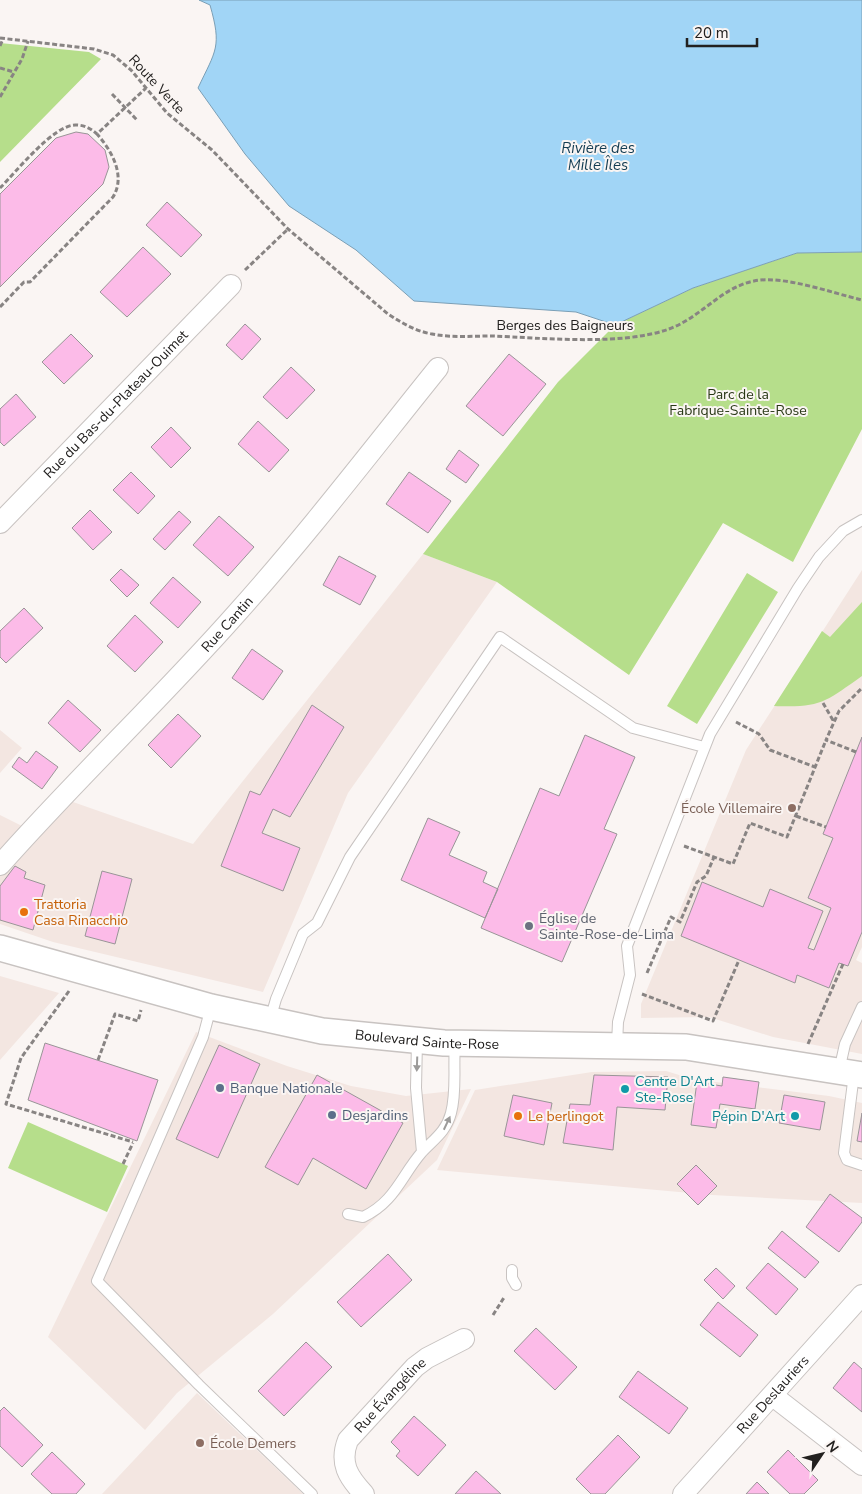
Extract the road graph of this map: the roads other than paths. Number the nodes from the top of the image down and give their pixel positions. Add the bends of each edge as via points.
1 (235, 281) road end
2 (438, 368) dead end
3 (862, 520) edge
4 (0, 523) edge
5 (704, 747) junction
6 (0, 865) edge
7 (0, 948) edge
8 (862, 1007) edge
9 (211, 1008) junction
10 (269, 1021) junction
11 (417, 1041) junction
12 (455, 1044) junction
13 (616, 1046) junction
14 (852, 1073) edge
15 (422, 1152) junction
16 (862, 1164) edge
17 (348, 1214) dead end
18 (512, 1270) dead end
19 (512, 1288) road end
20 (862, 1295) edge
21 (464, 1339) dead end
22 (774, 1396) junction
23 (862, 1466) edge
24 (312, 1494) edge
25 (364, 1494) edge
26 (682, 1494) edge

1 - 4 street, Rue du Bas-du-Plateau-Ouimet
2 - 6 street, Rue Cantin via 241,609
3 - 5 lane via 843,531 819,557 721,714
5 - 10 lane via 633,728 500,637 350,858 317,923 303,934
5 - 13 lane via 627,946 630,975 618,1022
7 - 9 street, Boulevard Sainte-Rose
8 - 14 lane via 845,1044
9 - 10 street, Boulevard Sainte-Rose
9 - 24 lane via 203,1037 98,1281
10 - 11 street, Boulevard Sainte-Rose via 322,1031
11 - 12 street, Boulevard Sainte-Rose
11 -> 15 lane via 416,1088
12 - 13 street, Boulevard Sainte-Rose
15 -> 12 lane via 443,1131 452,1112
13 - 14 street, Boulevard Sainte-Rose via 710,1049
14 - 16 lane via 844,1153 847,1160
15 - 17 lane via 406,1178 381,1206 363,1217
18 - 19 lane
20 - 22 street, Rue Deslauriers
21 - 25 street, Rue Évangéline via 415,1367 348,1440 343,1456 345,1468
22 - 23 street
22 - 26 street, Rue Deslauriers

